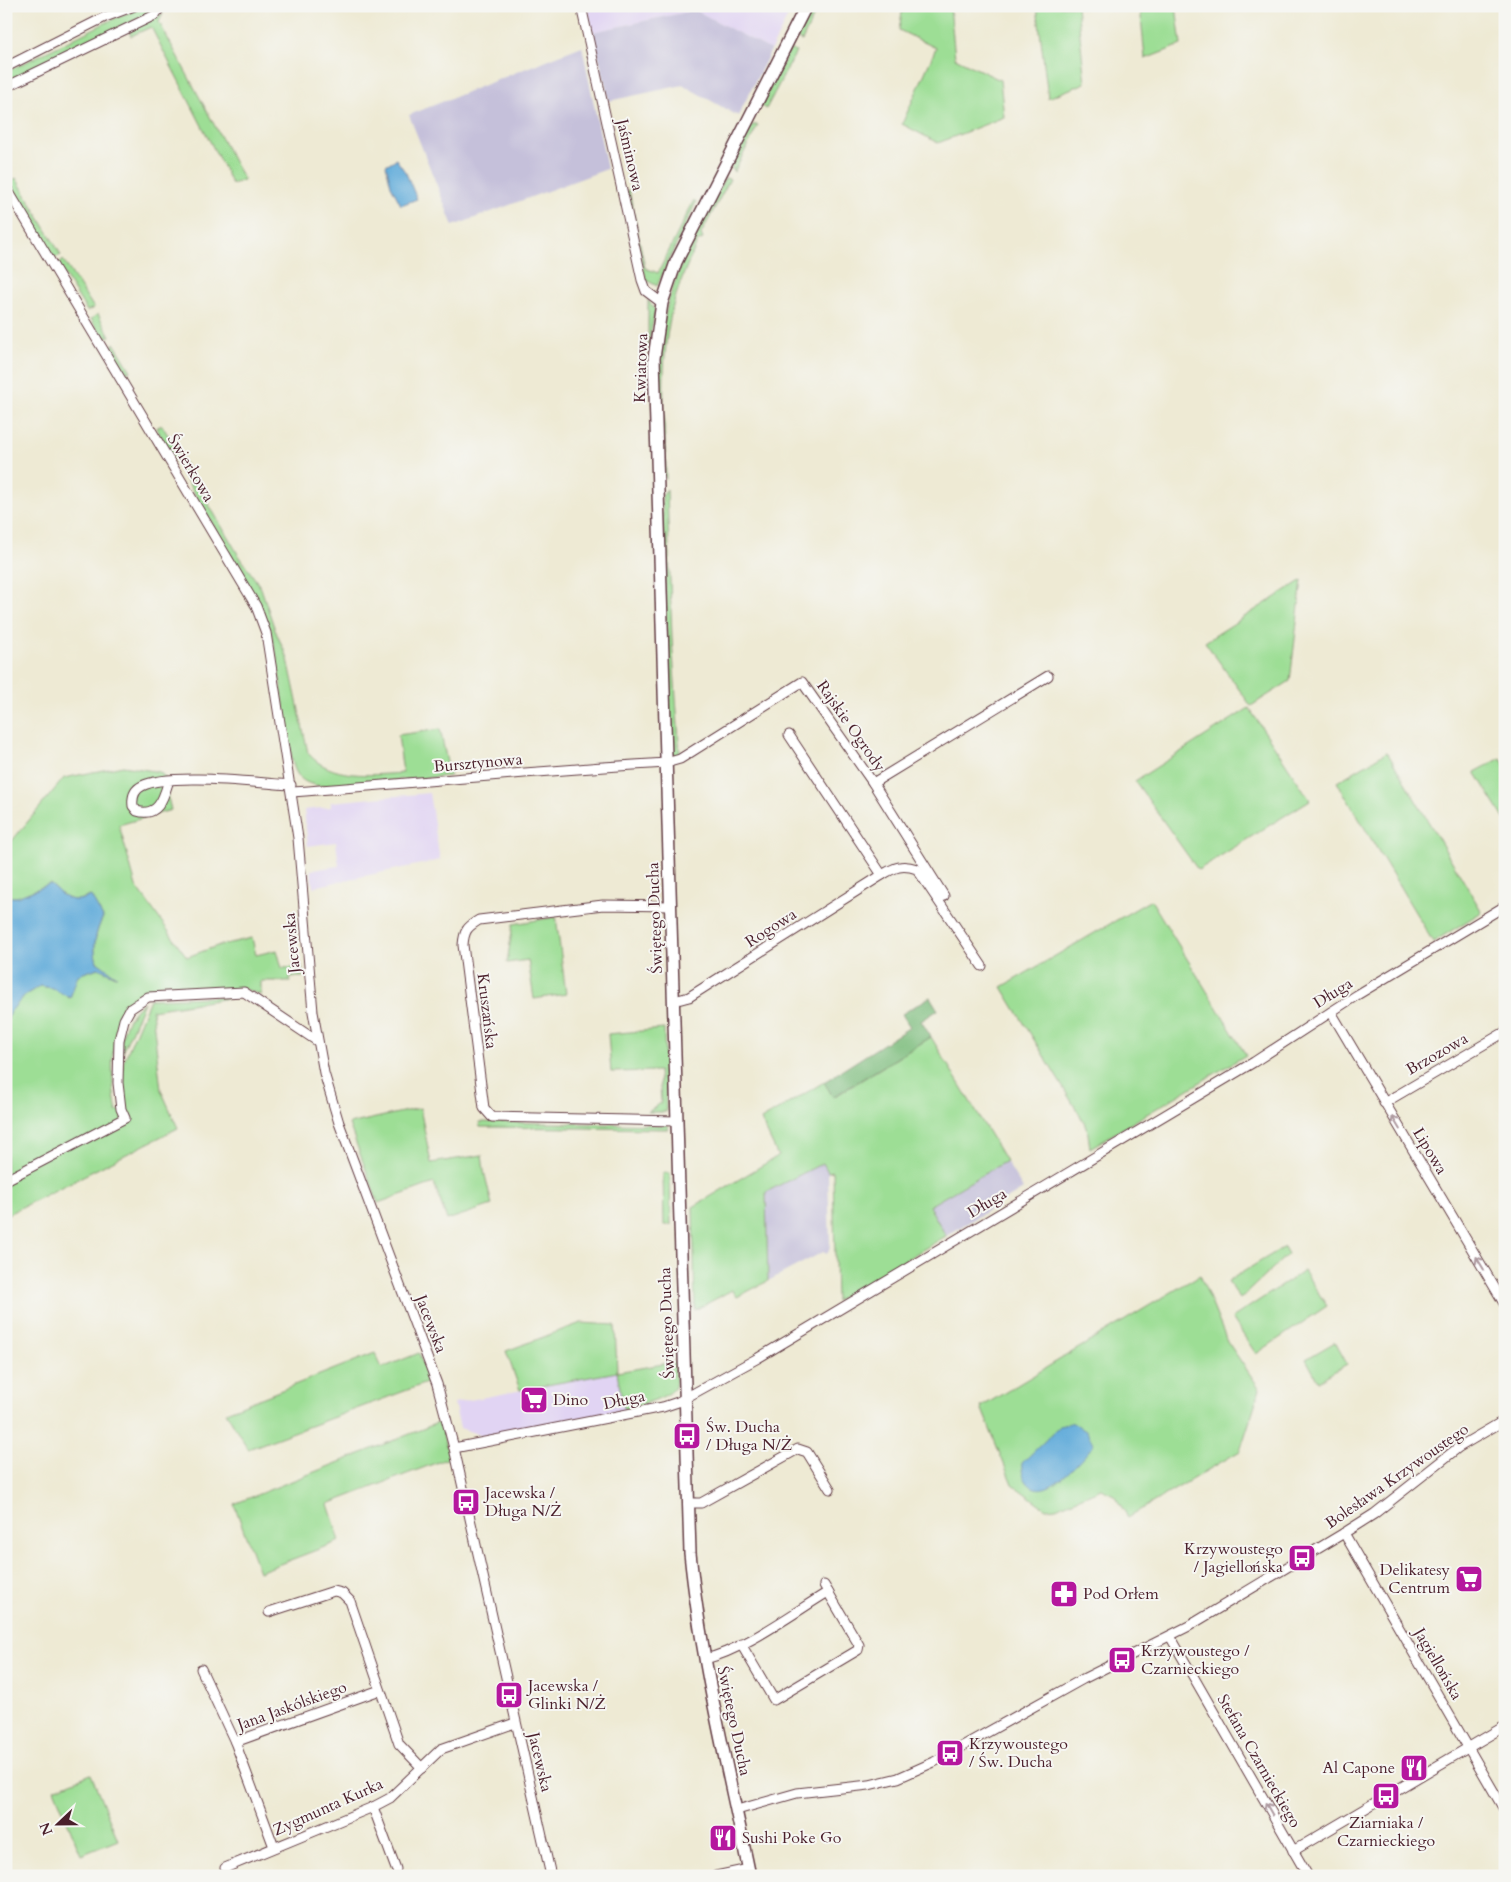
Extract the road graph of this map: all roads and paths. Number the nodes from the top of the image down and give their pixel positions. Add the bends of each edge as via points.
1 (134, 6) edge
2 (161, 6) edge
3 (581, 6) edge
4 (806, 6) edge
5 (6, 68) edge
6 (6, 87) edge
7 (6, 187) edge
8 (662, 303) junction
9 (1048, 676) dead end
10 (789, 735) dead end
11 (666, 764) junction
12 (169, 780) junction
13 (872, 783) junction
14 (291, 789) junction
15 (882, 875) junction
16 (944, 896) dead end
17 (671, 906) junction
18 (1505, 906) edge
19 (982, 966) dead end
20 (674, 1001) junction
21 (1331, 1012) junction
22 (1505, 1032) edge
23 (317, 1041) junction
24 (1384, 1103) junction
25 (677, 1121) junction
26 (6, 1180) edge
27 (1505, 1305) edge
28 (686, 1397) junction
29 (1505, 1420) edge
30 (454, 1448) junction
31 (830, 1489) dead end
32 (688, 1503) junction
33 (1344, 1533) junction
34 (269, 1612) dead end
35 (1170, 1636) junction
36 (742, 1644) junction
37 (705, 1659) junction
38 (201, 1669) dead end
39 (380, 1690) junction
40 (515, 1722) junction
41 (1505, 1726) edge
42 (235, 1742) junction
43 (1468, 1748) junction
44 (422, 1768) junction
45 (372, 1807) junction
46 (736, 1810) junction
47 (1505, 1811) edge
48 (274, 1848) junction
49 (1293, 1851) junction
50 (225, 1868) dead end
51 (396, 1869) dead end
52 (750, 1873) edge
53 (551, 1876) edge
54 (716, 1876) edge
55 (1308, 1876) edge

1 - 5 street via 105,17
2 - 6 street via 155,15
3 - 8 street, Jaśminowa via 642,280 646,290
4 - 8 main road, Kwiatowa via 676,262
7 - 14 street, Świerkowa via 256,606 271,654
8 - 11 main road, Kwiatowa via 654,377
9 - 13 street
10 - 15 street
11 - 13 street, Rajskie Ogrody via 802,682
11 - 14 street, Bursztynowa via 574,768 468,780
11 - 17 main road, Świętego Ducha
12 - 12 street, Bursztynowa via 140,787 132,798 137,811 150,812 157,808 162,803
12 - 14 street, Bursztynowa via 224,780
13 - 16 street, Rajskie Ogrody
14 - 23 street, Jacewska
15 - 19 street, Rogowa via 896,867 917,868
15 - 20 street, Rogowa via 697,992
17 - 20 main road, Świętego Ducha
17 - 25 street, Kruszańska via 603,905 479,920 464,932 463,945 484,1108 492,1117
18 - 21 street, Długa
20 - 25 main road, Świętego Ducha
21 - 24 street, Lipowa
21 - 28 street, Długa via 1254,1062 758,1358
22 - 24 street, Brzozowa
23 - 26 street via 244,992 148,997 130,1009 119,1040 118,1083 125,1118
23 - 30 street, Jacewska via 338,1124 437,1384
27 -> 24 street, Lipowa
25 - 28 main road, Świętego Ducha
28 - 30 street, Długa via 663,1407 626,1416
28 - 32 main road, Świętego Ducha
29 - 33 street, Bolesława Krzywoustego via 1459,1447 1374,1514
30 - 40 street, Jacewska
31 - 32 street via 806,1452 798,1449 701,1503
32 - 37 main road, Świętego Ducha via 695,1602
33 - 35 street, Bolesława Krzywoustego
33 - 43 street, Jagiellońska
34 - 39 street via 334,1591 342,1593 350,1601
35 - 46 street, Bolesława Krzywoustego via 916,1771 869,1785 798,1793
49 -> 35 street, Stefana Czarnieckiego
36 - 36 street via 774,1700 858,1650 859,1645 826,1588
36 - 37 street
37 - 46 main road, Świętego Ducha
38 - 42 street
39 - 42 street, Jana Jaskólskiego
39 - 44 street via 399,1744
40 - 44 street, Zygmunta Kurka via 441,1749
40 - 53 street, Jacewska
41 - 43 street
42 - 48 street, Jana Jaskólskiego
43 - 47 street, Jagiellońska
43 - 49 street
44 - 45 street, Zygmunta Kurka via 390,1798
45 - 48 street, Zygmunta Kurka
45 - 51 street
46 - 52 main road, Świętego Ducha
48 - 50 street, Zygmunta Kurka
49 - 55 street, Stefana Czarnieckiego
52 - 54 street

